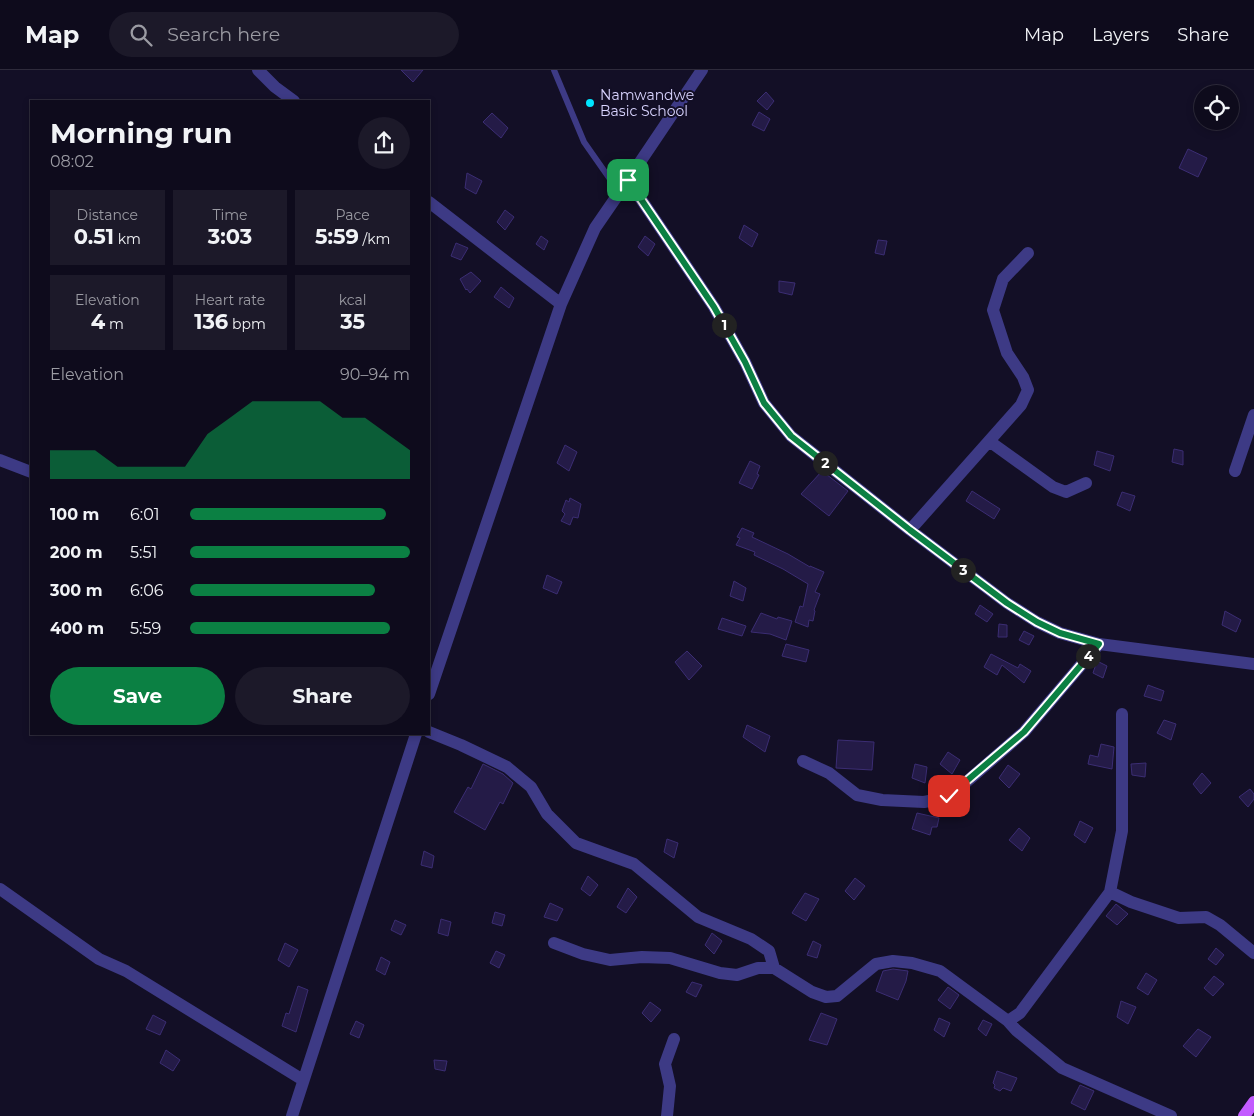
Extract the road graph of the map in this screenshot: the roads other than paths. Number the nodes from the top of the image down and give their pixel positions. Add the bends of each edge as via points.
1 (258, 70) edge
2 (554, 70) edge
3 (702, 70) edge
4 (293, 100) edge
5 (628, 180) junction
6 (619, 192) junction
7 (430, 203) edge
8 (1028, 253) dead end
9 (561, 304) junction
10 (1254, 415) edge
11 (989, 441) junction
12 (0, 460) edge
13 (1235, 471) dead end
14 (30, 472) edge
15 (1086, 483) dead end
16 (910, 530) junction
17 (1099, 644) junction
18 (1254, 664) edge
19 (432, 670) edge
20 (430, 686) edge
21 (1122, 714) dead end
22 (430, 732) edge
23 (416, 735) edge
24 (804, 761) dead end
25 (0, 889) edge
26 (1110, 892) junction
27 (554, 943) dead end
28 (1254, 953) edge
29 (774, 968) junction
30 (1008, 1021) junction
31 (674, 1039) dead end
32 (303, 1080) junction
33 (1254, 1102) edge
34 (292, 1116) edge
35 (667, 1116) edge
36 (1171, 1116) edge
37 (1244, 1116) edge

1 - 4 street
2 - 6 lane via 584,142
3 - 5 street
5 - 6 street
5 - 16 street via 714,307 764,403 791,436
6 - 9 street via 595,228
7 - 9 street
8 - 11 street via 1003,279 993,310 1006,352 1028,390 1021,405
9 - 19 street
10 - 13 street
11 - 15 street via 1052,488 1066,492
11 - 16 street
12 - 14 street
16 - 17 street via 1037,622 1060,633
17 - 18 street
17 - 24 street via 1024,732 949,796 924,802 858,795 829,773
19 - 20 street
21 - 26 street via 1122,831
22 - 29 street via 507,767 531,786 546,814 576,843 634,864 698,917 751,939 769,951
23 - 32 street
25 - 32 street via 99,959 126,972
26 - 28 street via 1179,918 1206,917
26 - 30 street via 1020,1013
27 - 29 street via 610,960 670,958 737,976 758,968
29 - 30 street via 826,997 837,996 876,964 893,961 912,963 940,971
30 - 36 street via 1062,1068
31 - 35 street via 665,1064 670,1086
32 - 34 street
33 - 37 main road

